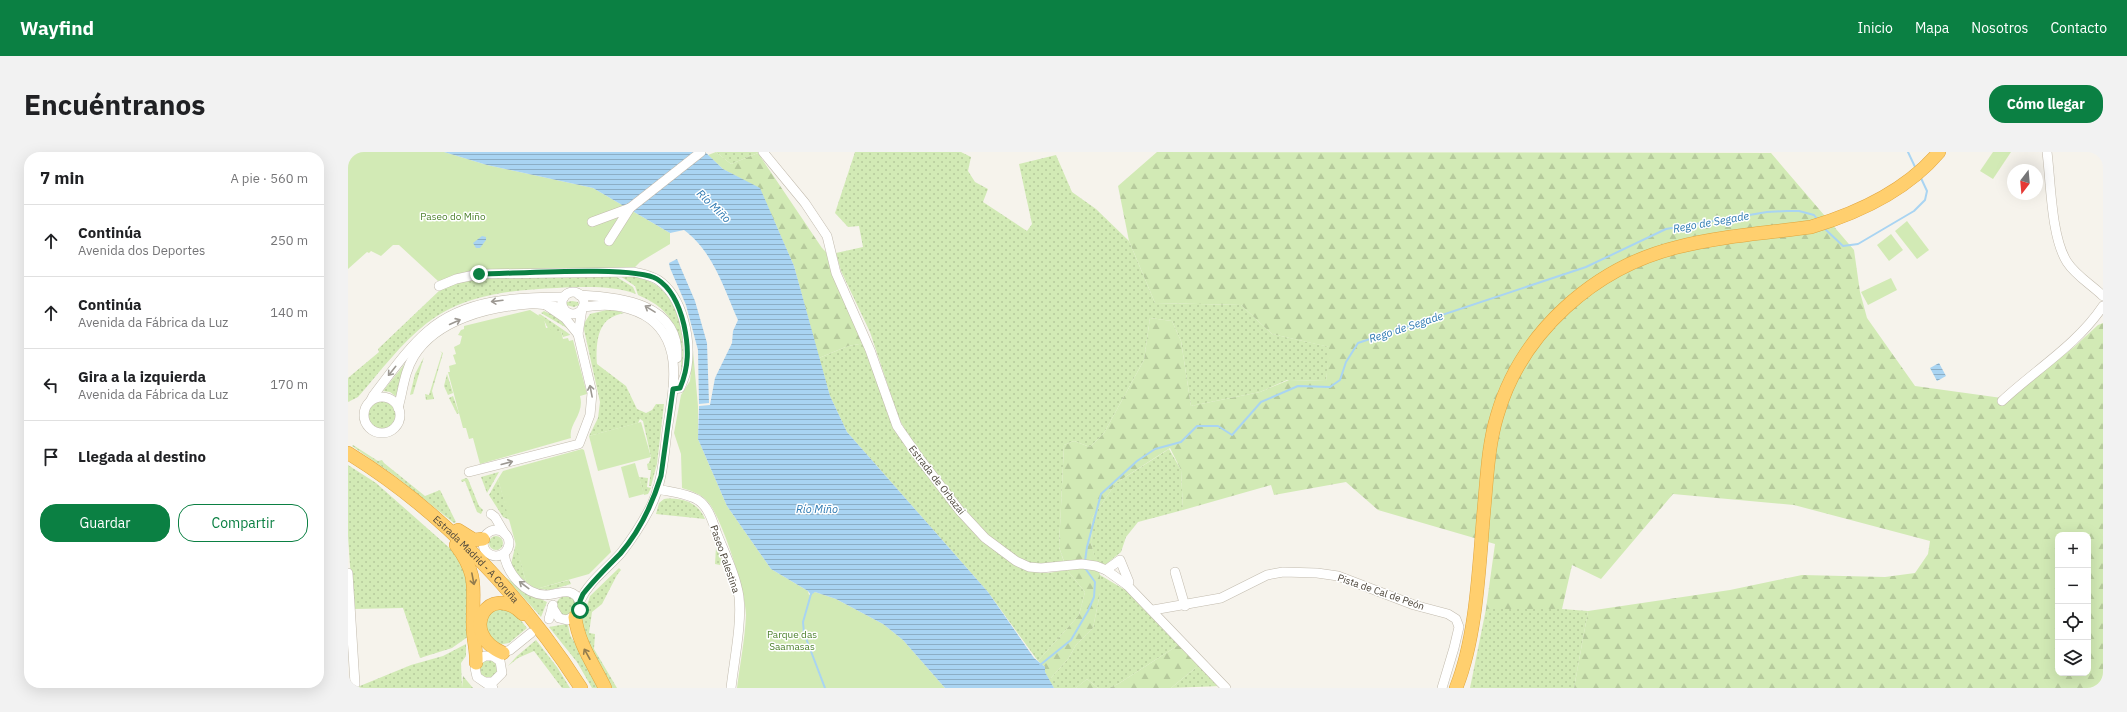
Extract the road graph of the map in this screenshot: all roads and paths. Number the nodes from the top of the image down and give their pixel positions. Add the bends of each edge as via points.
1 (701, 152) edge
2 (763, 152) edge
3 (1939, 152) edge
4 (2047, 152) edge
5 (630, 208) junction
6 (592, 222) dead end
7 (609, 241) dead end
8 (439, 286) dead end
9 (579, 295) junction
10 (2103, 296) edge
11 (564, 297) junction
12 (546, 306) junction
13 (2103, 306) edge
14 (563, 308) junction
15 (582, 308) junction
16 (578, 334) junction
17 (674, 379) junction
18 (673, 389) junction
19 (371, 400) junction
20 (2002, 401) dead end
21 (398, 408) junction
22 (348, 453) edge
23 (469, 472) dead end
24 (396, 487) junction
25 (657, 489) junction
26 (451, 532) junction
27 (487, 535) junction
28 (506, 535) junction
29 (504, 554) junction
30 (1106, 570) junction
31 (1175, 572) dead end
32 (348, 573) edge
33 (590, 584) junction
34 (1128, 585) junction
35 (571, 593) junction
36 (559, 594) junction
37 (580, 601) junction
38 (1185, 606) junction
39 (552, 607) junction
40 (1153, 610) junction
41 (349, 614) edge
42 (575, 617) junction
43 (559, 618) junction
44 (542, 626) junction
45 (1460, 650) junction
46 (502, 656) junction
47 (476, 663) junction
48 (500, 677) junction
49 (484, 682) junction
50 (355, 684) dead end
51 (1458, 686) edge
52 (493, 688) edge
53 (500, 688) edge
54 (581, 688) edge
55 (605, 688) edge
56 (731, 688) edge
57 (1226, 688) edge
58 (1442, 688) edge

1 - 5 street
2 - 30 street, Estrada de Orbazai via 827,236 836,272 870,350 897,426 960,510 985,538 1004,553 1029,567 1096,566
3 - 45 highway via 1924,168 1891,194 1832,221 1811,227 1678,246 1642,258 1612,273 1560,311 1522,359 1497,415 1490,449 1474,616
4 - 10 street via 2057,237 2062,250 2075,272
5 - 6 street
5 - 7 street
8 - 18 street via 479,274 634,272 656,278 668,288 677,304 686,337 686,374 680,388
9 - 11 street via 573,292
9 - 15 street via 583,300
17 -> 9 street via 676,340 660,316 632,301 606,296
11 - 14 street
11 -> 19 street via 530,297 490,302 444,319 415,343
12 - 14 street
12 - 16 street via 565,318
21 -> 12 street via 413,357 436,332 480,313 531,304
13 - 20 street via 2054,358
14 - 15 street via 570,314 577,313
15 - 16 street
15 - 17 street via 618,305 631,309 659,325 668,339
23 -> 16 street via 579,444 593,401
17 - 18 street
18 - 25 street
19 - 21 street via 387,398
19 - 21 street via 365,410 364,420 376,432 386,433 396,426 399,419
22 - 24 highway, Estrada Madrid - A Coruña
24 - 26 highway, Estrada Madrid - A Coruña
24 - 27 highway via 403,486 468,538 474,540
25 - 33 street via 636,533
25 - 56 street, Paseo Palestina via 688,495 700,501 729,564 739,603
26 - 44 highway, Estrada Madrid - A Coruña
26 -> 47 highway via 474,578 473,629
27 - 28 street via 499,530
27 - 28 street via 491,514
27 - 29 street via 483,547 488,554 496,557
28 - 29 street via 509,543
36 -> 29 street via 540,594 526,588 509,571
30 - 34 street, Estrada de Orbazai
30 - 34 street via 1120,560
31 - 38 street
32 - 41 street
33 - 35 street
33 - 37 street
34 - 40 street, Estrada de Orbazai
35 - 36 street
35 - 37 street
36 - 39 street
37 - 42 street via 580,610
38 - 40 street, Pista de Cal de Peón
38 - 45 street, Pista de Cal de Peón via 1221,598 1267,575 1283,572 1338,576 1414,605 1448,614 1456,619 1459,627
39 - 43 street
39 - 44 street
40 - 57 street, Estrada de Orbazai
41 - 50 street
42 - 43 street via 567,620
55 -> 42 highway via 576,632
43 - 44 street
44 - 46 street
44 - 46 highway via 530,624 515,608 504,602 494,604 485,610 480,626 488,644
44 - 54 highway, Estrada Madrid - A Coruña
45 - 51 highway
45 - 58 street
46 - 47 street via 485,656
46 - 48 street
47 - 49 street via 475,673
48 - 49 street via 493,682
48 - 53 street
49 - 52 street

